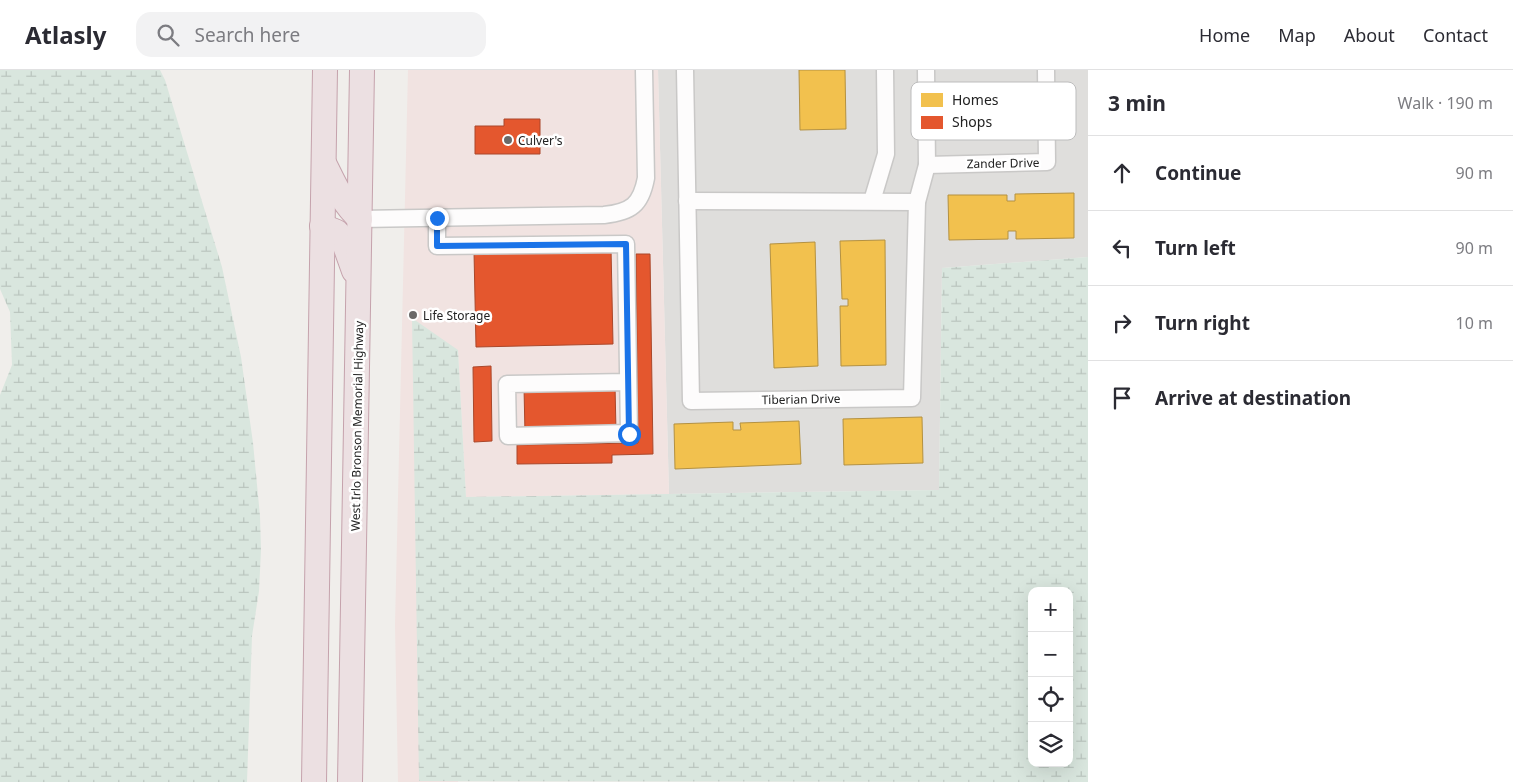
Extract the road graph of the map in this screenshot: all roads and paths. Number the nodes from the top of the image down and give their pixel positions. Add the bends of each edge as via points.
1 (325, 70) edge
2 (362, 70) edge
3 (644, 70) edge
4 (685, 70) edge
5 (885, 70) edge
6 (927, 140) edge
7 (1047, 140) edge
8 (323, 161) junction
9 (927, 165) junction
10 (687, 201) junction
11 (872, 201) junction
12 (918, 202) junction
13 (437, 218) junction
14 (360, 219) junction
15 (322, 226) junction
16 (360, 287) junction
17 (628, 382) junction
18 (314, 782) edge
19 (350, 782) edge

1 - 8 highway
2 - 14 highway, West Irlo Bronson Memorial Highway
3 - 13 street via 646,178 644,190 632,208 604,215
4 - 10 street, Tiberian Drive
5 - 11 street via 886,154
6 - 9 street, Tiberian Drive
7 - 9 street, Zander Drive via 1047,162
8 - 14 highway via 343,200
8 - 15 highway
9 - 12 street, Tiberian Drive
10 - 11 street
10 - 12 street, Tiberian Drive via 691,401 912,398
11 - 12 street
13 - 14 street
13 - 17 street via 437,246 626,244
14 - 16 highway, West Irlo Bronson Memorial Highway
15 - 16 highway via 337,232 344,243
15 - 18 highway
16 - 19 highway, West Irlo Bronson Memorial Highway
17 - 17 street via 629,434 508,436 507,384

